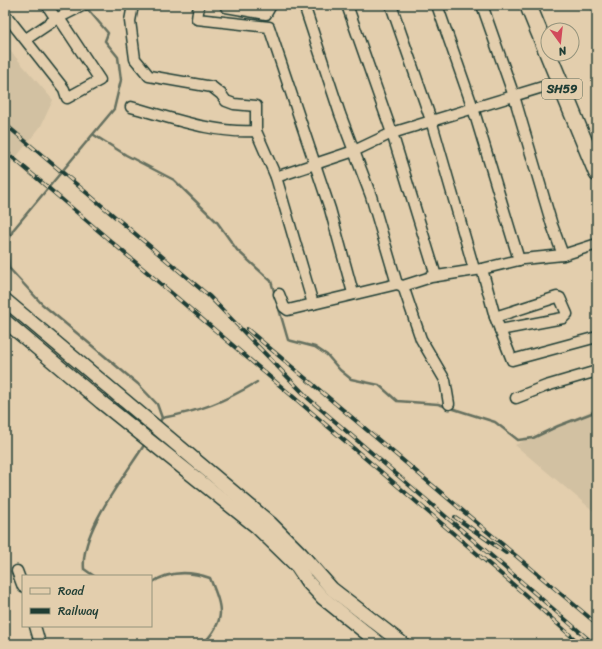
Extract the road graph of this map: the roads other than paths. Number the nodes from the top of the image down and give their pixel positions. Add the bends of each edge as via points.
1 (10, 5) edge
2 (47, 5) edge
3 (84, 5) edge
4 (133, 5) edge
5 (199, 5) edge
6 (226, 5) edge
7 (271, 5) edge
8 (304, 5) edge
9 (347, 5) edge
10 (392, 5) edge
11 (437, 5) edge
12 (482, 5) edge
13 (528, 5) edge
14 (537, 5) edge
15 (5, 8) edge
16 (5, 14) edge
17 (57, 19) junction
18 (544, 22) edge
19 (26, 39) junction
20 (560, 62) edge
21 (559, 82) junction
22 (514, 96) junction
23 (131, 107) dead end
24 (473, 108) junction
25 (432, 120) junction
26 (256, 131) junction
27 (392, 133) junction
28 (597, 148) edge
29 (354, 151) junction
30 (315, 164) junction
31 (597, 173) edge
32 (276, 177) junction
33 (597, 244) edge
34 (563, 255) junction
35 (519, 260) junction
36 (478, 269) junction
37 (436, 276) junction
38 (400, 285) junction
39 (353, 293) junction
40 (279, 294) dead end
41 (5, 300) edge
42 (313, 304) junction
43 (495, 317) junction
44 (5, 321) edge
45 (500, 330) junction
46 (597, 336) edge
47 (597, 371) edge
48 (516, 398) dead end
49 (448, 404) dead end
50 (17, 571) dead end
51 (22, 584) edge
52 (35, 627) edge
53 (39, 644) edge
54 (380, 644) edge
55 (402, 644) edge

1 - 15 street
2 - 17 street
3 - 17 street
4 - 26 street via 130,21 135,59 148,76 212,87 226,101 256,106
5 - 30 street via 197,19 269,27
6 - 7 street via 266,14
8 - 29 street
9 - 27 street
10 - 25 street
11 - 24 street
12 - 22 street
13 - 21 main road, SH59
14 - 18 main road
16 - 19 street
17 - 19 street
17 - 19 street via 100,80 67,98 64,89
20 - 28 main road, SH59
21 - 22 street
21 - 31 main road, SH59
22 - 24 street
22 - 34 street
23 - 26 street via 219,131
24 - 25 street
24 - 35 street
25 - 27 street
25 - 36 street
26 - 32 street
27 - 29 street
27 - 37 street
29 - 30 street
29 - 38 street
30 - 32 street
30 - 39 street
32 - 42 street
33 - 34 street
34 - 35 street
35 - 36 street
36 - 37 street
36 - 43 street
37 - 38 street
38 - 39 street
38 - 49 street via 421,339 445,380
39 - 42 street
40 - 42 street via 285,309
41 - 55 street via 270,523 332,588
43 - 45 street
43 - 45 street via 557,297 560,298 567,314 563,318
44 - 54 street via 257,527 297,566 317,592
45 - 46 street via 512,360
47 - 48 street
50 - 51 street
52 - 53 street

